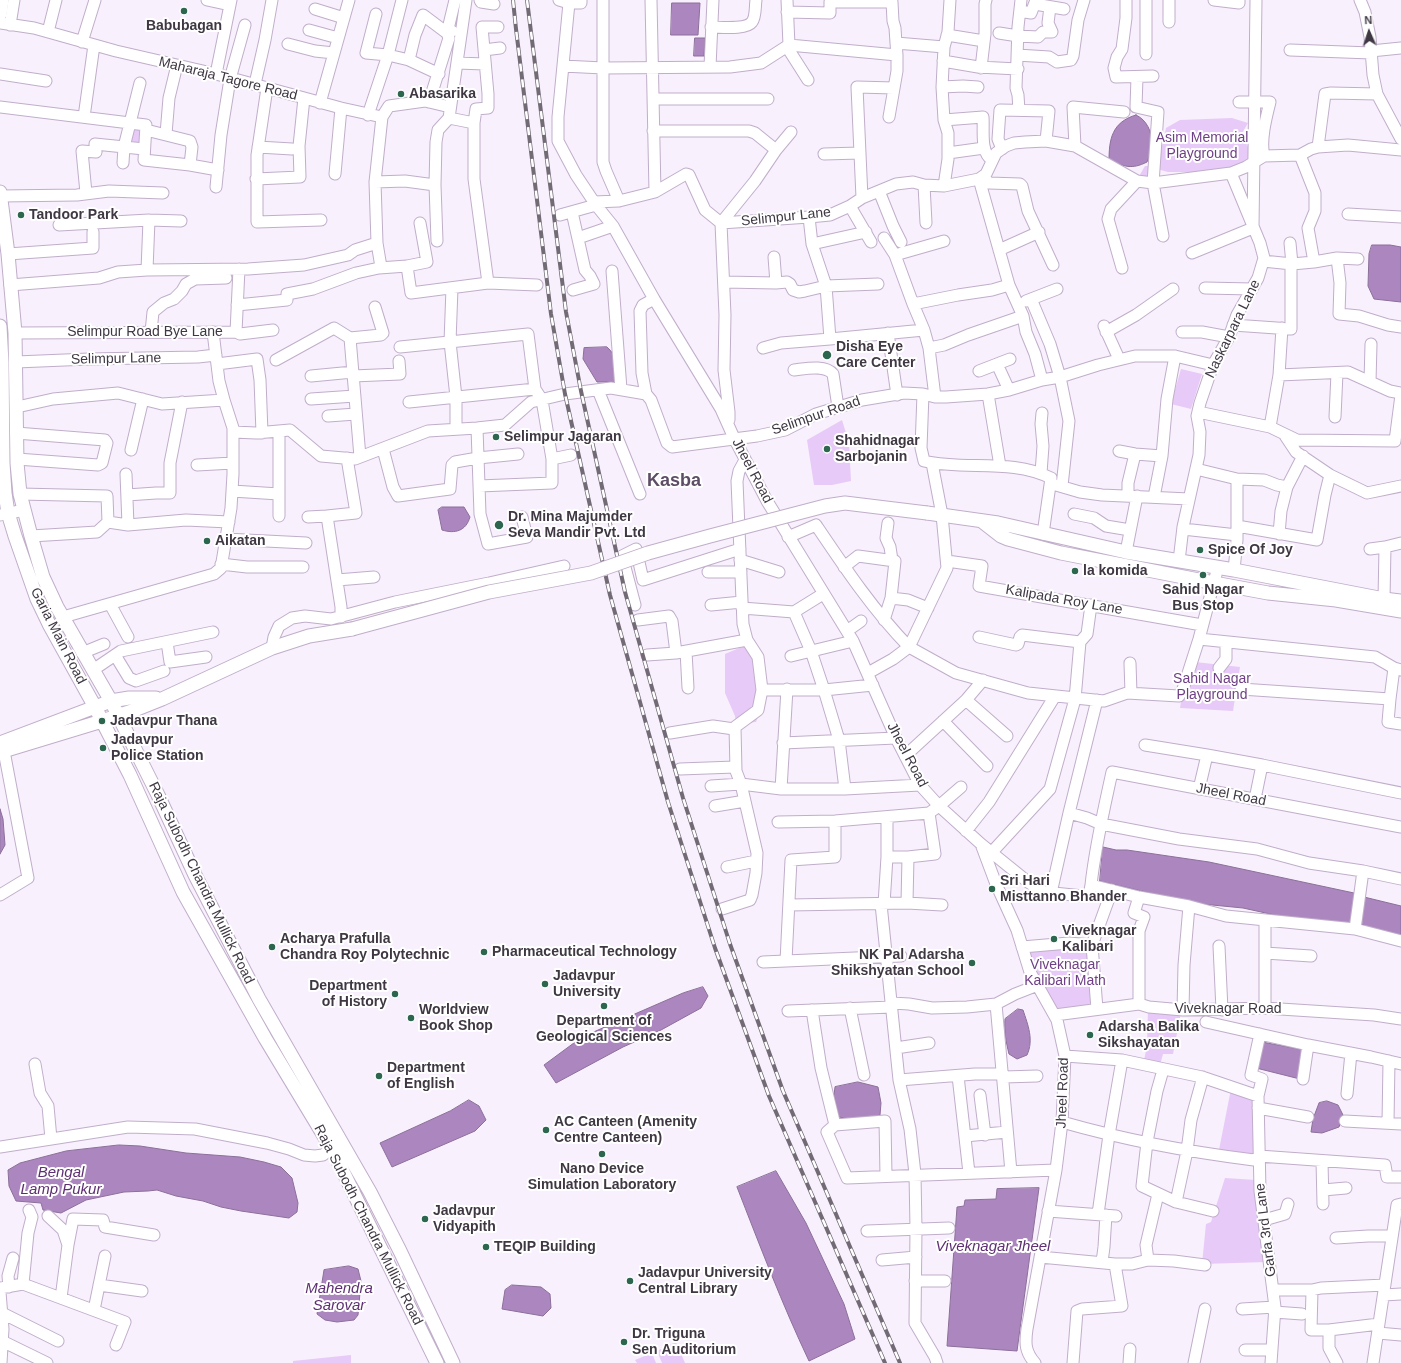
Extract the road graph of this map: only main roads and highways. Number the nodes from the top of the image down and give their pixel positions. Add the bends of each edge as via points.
1 (2, 0) edge
2 (0, 14) edge
3 (0, 194) edge
4 (3, 234) edge
5 (0, 326) edge
6 (4, 514) edge
7 (983, 522) junction
8 (1401, 601) edge
9 (1401, 611) edge
10 (162, 699) junction
11 (111, 701) junction
12 (95, 707) junction
13 (118, 716) junction
14 (102, 721) junction
15 (1, 748) edge
16 (336, 1145) junction
17 (437, 1363) edge
18 (453, 1363) edge

1 - 2 main road
3 - 4 main road, Raja Subodh Chandra Mullick Road
4 - 11 main road, Raja Subodh Chandra Mullick Road via 8,254 15,333 16,433 20,494 43,577 82,653
5 - 6 main road, Garia Main Road
6 - 12 main road, Garia Main Road via 37,599
7 - 8 main road via 998,523 1126,552
7 - 9 main road via 1008,539 1061,553 1268,593 1336,600
7 - 10 main road, bridge via 845,503 825,506 648,553 591,573 489,592 363,626 309,636 278,646
10 - 11 main road via 129,698
10 - 13 main road
11 - 12 main road
11 - 13 main road, Raja Subodh Chandra Mullick Road
12 - 14 main road, Raja Subodh Chandra Mullick Road
12 - 15 main road
13 - 14 main road
13 - 16 main road, Raja Subodh Chandra Mullick Road via 258,999
14 - 15 main road
14 - 16 main road, Raja Subodh Chandra Mullick Road via 130,775 183,892 265,1038
16 - 17 main road, Raja Subodh Chandra Mullick Road
16 - 18 main road, Raja Subodh Chandra Mullick Road via 374,1199

